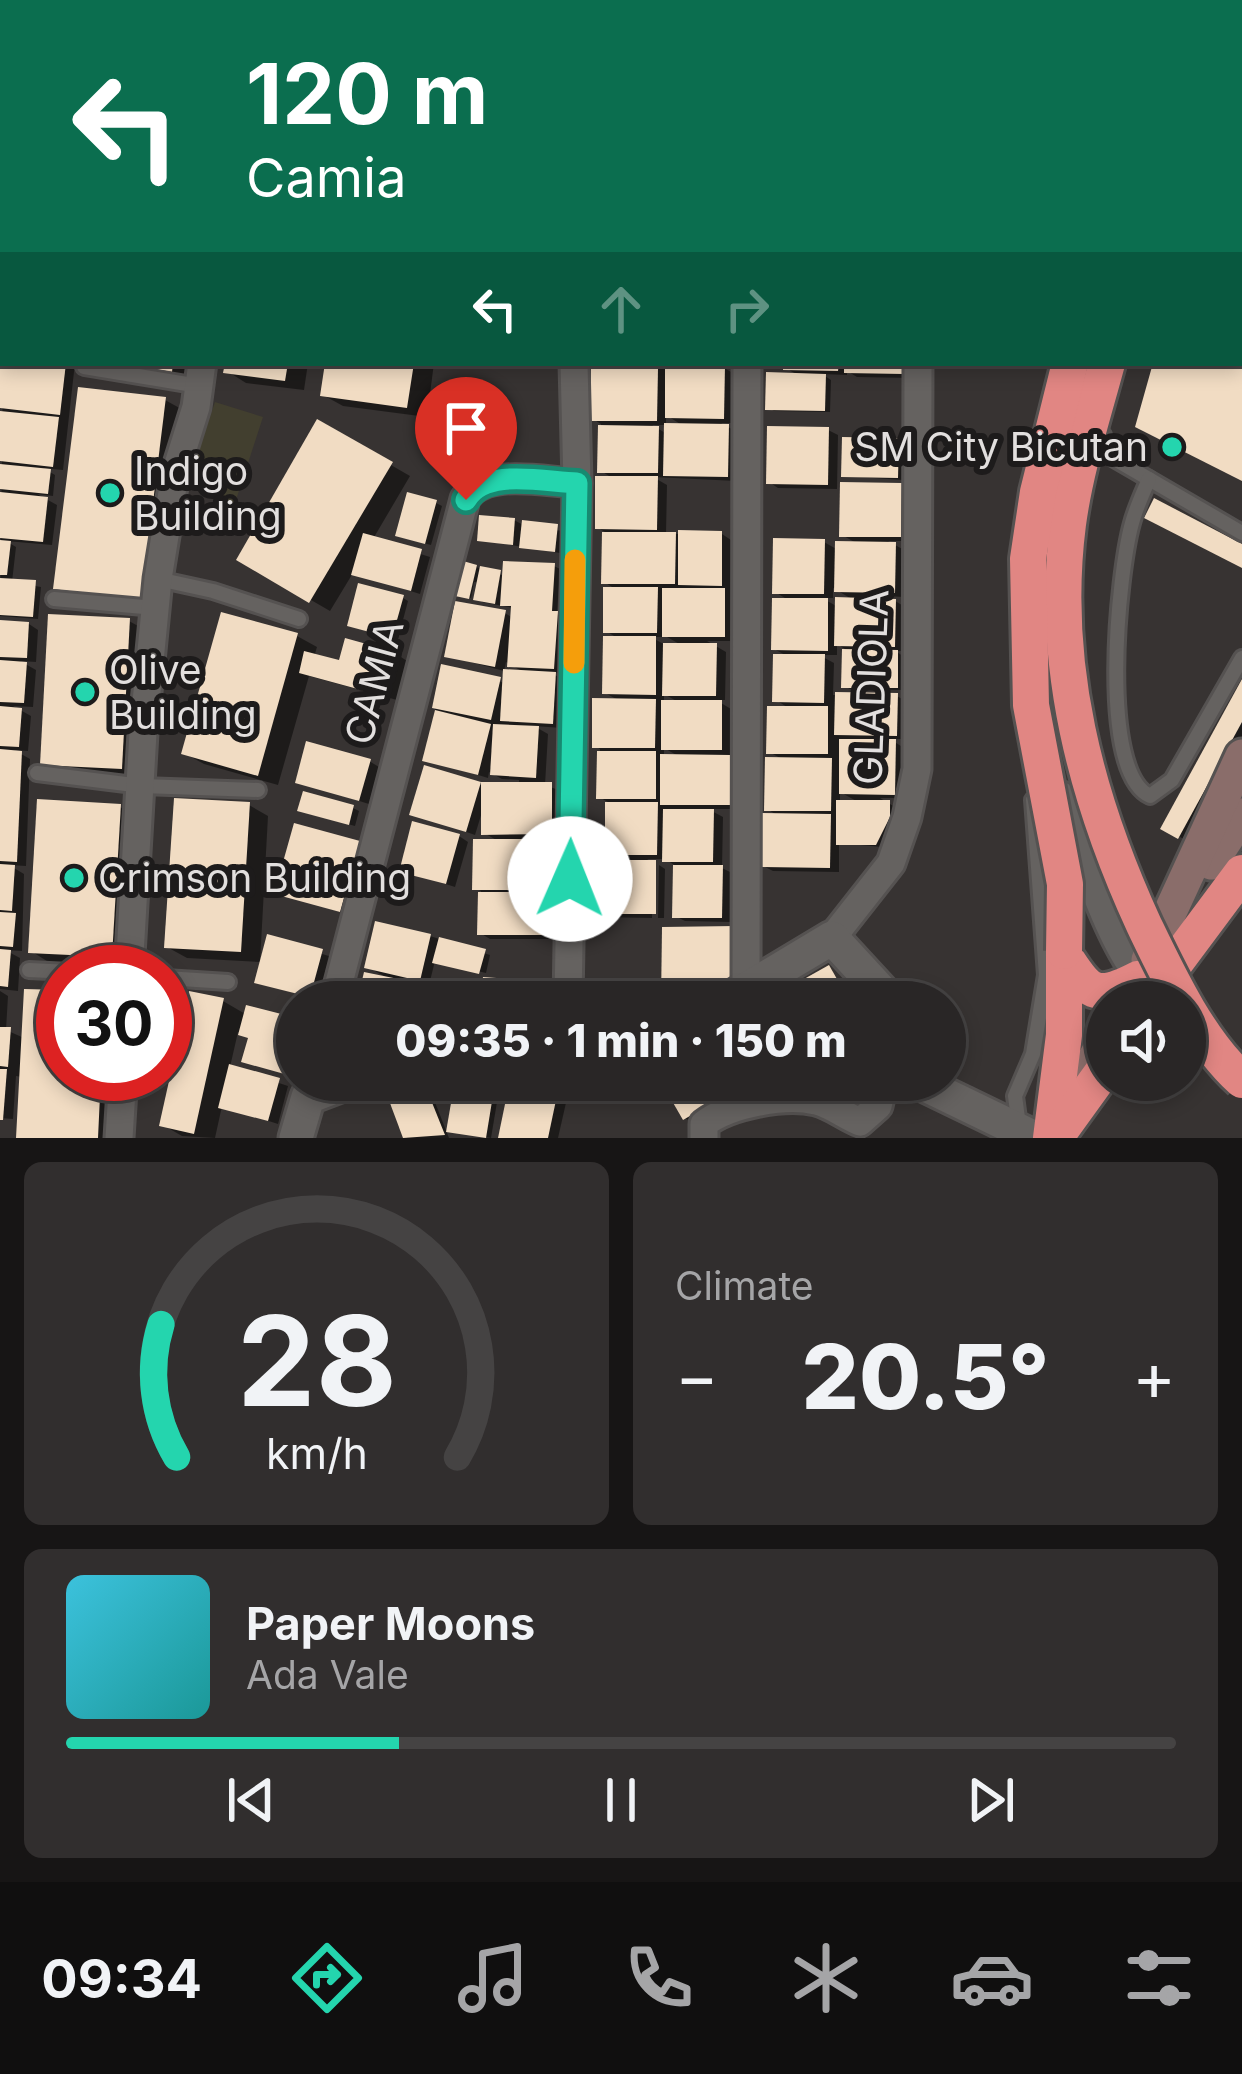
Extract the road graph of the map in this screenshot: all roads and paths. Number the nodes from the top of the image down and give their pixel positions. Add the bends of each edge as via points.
1 (574, 366) edge
2 (746, 366) edge
3 (918, 366) edge
4 (1054, 366) edge
5 (1069, 366) edge
6 (1086, 366) edge
7 (1105, 366) edge
8 (1119, 366) edge
9 (85, 367) dead end
10 (200, 375) edge
11 (1066, 436) junction
12 (1099, 450) junction
13 (1148, 479) junction
14 (577, 483) junction
15 (1242, 532) edge
16 (158, 579) junction
17 (54, 599) dead end
18 (155, 608) junction
19 (299, 619) dead end
20 (1242, 658) edge
21 (1029, 753) dead end
22 (1242, 756) edge
23 (37, 773) dead end
24 (142, 786) junction
25 (258, 790) dead end
26 (1242, 814) edge
27 (1242, 873) edge
28 (832, 938) junction
29 (131, 945) edge
30 (1064, 953) junction
31 (29, 970) dead end
32 (36, 970) edge
33 (192, 980) edge
34 (340, 981) edge
35 (568, 981) edge
36 (736, 981) edge
37 (761, 981) edge
38 (872, 981) edge
39 (1141, 981) edge
40 (1145, 981) edge
41 (1146, 981) edge
42 (1147, 981) edge
43 (228, 982) dead end
44 (1086, 985) edge
45 (1086, 1068) edge
46 (1242, 1080) edge
47 (1086, 1089) edge
48 (121, 1101) edge
49 (307, 1101) edge
50 (779, 1101) edge
51 (814, 1101) edge
52 (879, 1101) edge
53 (964, 1101) edge
54 (1043, 1136) edge
55 (119, 1138) edge
56 (296, 1138) edge
57 (704, 1138) edge

1 - 14 street
2 - 36 street
3 - 28 street, GLADIOLA via 917,769 891,863
4 - 11 lane via 1047,396
5 - 30 highway, bridge via 1028,559 1031,705 1064,884
6 - 11 street
7 - 46 highway, bridge via 1068,523 1072,712 1087,779 1156,951
8 - 12 lane
9 - 10 lane
10 - 16 street
11 - 12 lane
11 - 39 street via 1038,538 1034,658 1057,784
12 - 13 lane
13 - 15 lane
13 - 20 lane via 1132,523 1116,625 1120,734 1140,791 1150,796 1172,780
14 - 34 street, CAMIA via 489,480 469,492
14 - 35 street
16 - 18 street
16 - 19 lane
17 - 18 lane
18 - 24 street
21 - 54 lane via 1046,975 1033,1054 1015,1096
22 - 40 main road
23 - 24 lane
24 - 25 lane
24 - 29 street
26 - 41 main road
27 - 42 highway
28 - 37 street, GLADIOLA
28 - 38 street
30 - 44 highway
30 - 54 highway via 1064,1035
31 - 32 lane
33 - 43 lane
45 - 54 main road
47 - 54 highway
48 - 55 street
49 - 56 street
50 - 57 street via 718,1113 704,1124
51 - 52 street via 860,1122
53 - 54 street

